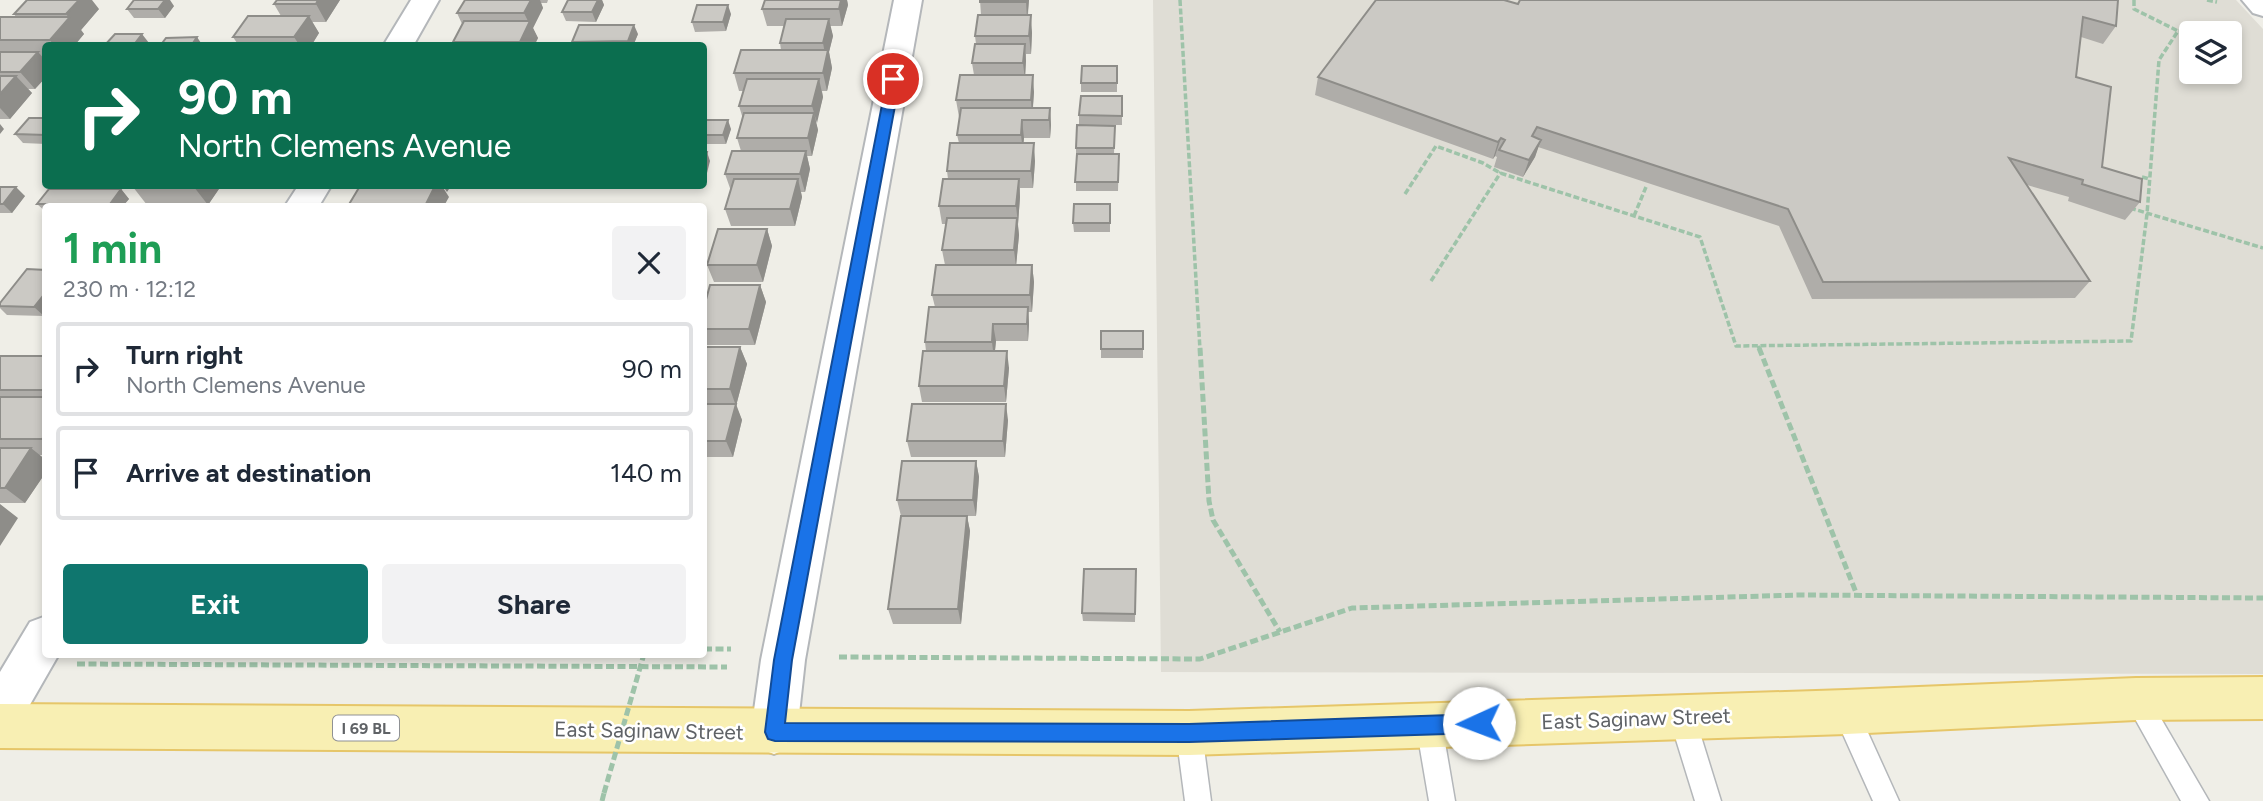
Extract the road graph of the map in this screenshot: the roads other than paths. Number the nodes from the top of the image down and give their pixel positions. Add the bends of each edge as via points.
1 (425, 0) edge
2 (908, 0) edge
3 (2256, 0) edge
4 (2263, 7) edge
5 (400, 42) edge
6 (39, 648) edge
7 (2263, 698) edge
8 (2136, 699) junction
9 (1846, 712) junction
10 (0, 714) edge
11 (1682, 717) junction
12 (1429, 725) junction
13 (0, 726) edge
14 (775, 732) junction
15 (1189, 733) junction
16 (1198, 801) edge
17 (1442, 801) edge
18 (1708, 801) edge
19 (1886, 801) edge
20 (2196, 801) edge

1 - 5 street
2 - 14 street via 783,660
3 - 4 street
6 - 10 street
7 - 8 main road, East Saginaw Street / I 69 BL
8 - 9 main road, East Saginaw Street / I 69 BL
8 - 20 lane
9 - 11 main road, East Saginaw Street / I 69 BL
9 - 19 lane
11 - 12 main road, East Saginaw Street / I 69 BL
11 - 18 lane
12 - 15 main road, East Saginaw Street / I 69 BL
12 - 17 lane
13 - 14 main road, East Saginaw Street / I 69 BL
14 - 15 main road, East Saginaw Street / I 69 BL
15 - 16 lane

